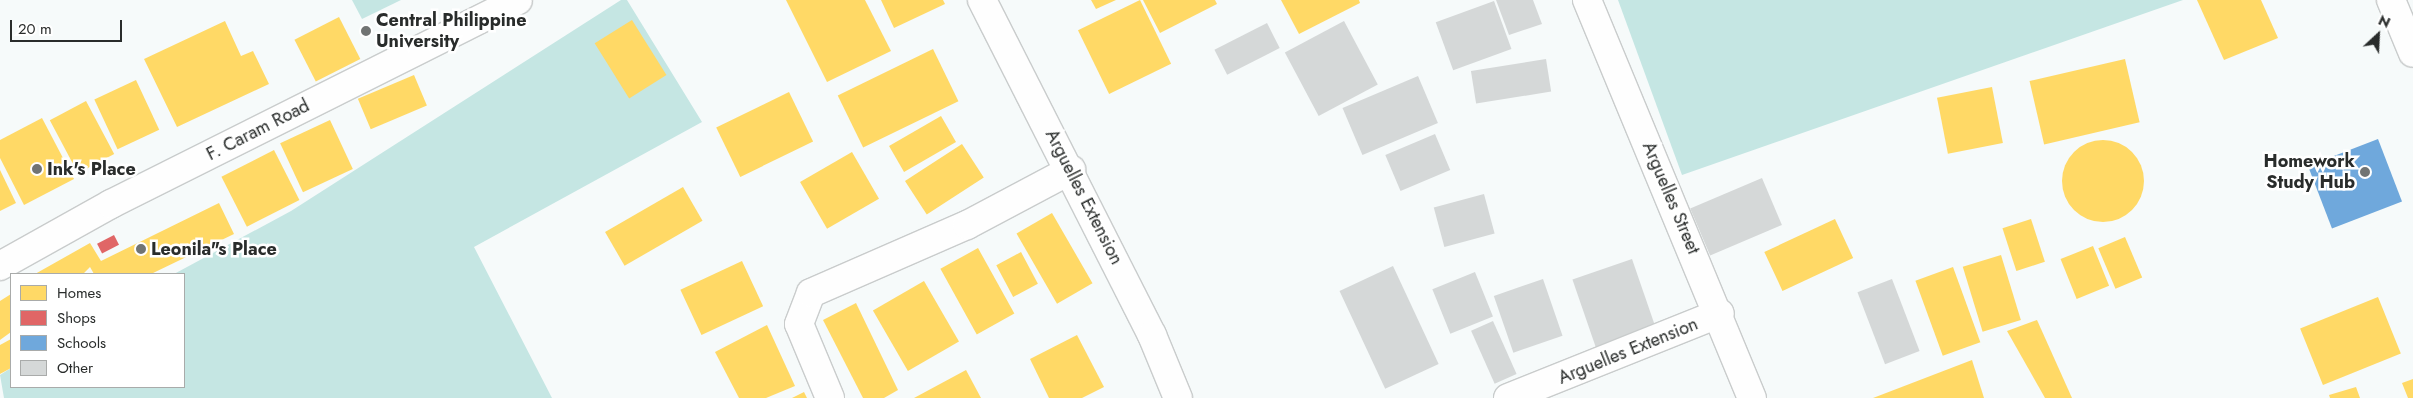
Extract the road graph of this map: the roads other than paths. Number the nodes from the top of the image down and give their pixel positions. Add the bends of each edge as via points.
1 (518, 0) edge
2 (982, 0) edge
3 (1587, 0) edge
4 (2391, 0) edge
5 (2413, 53) edge
6 (1071, 170) junction
7 (0, 266) edge
8 (1720, 314) junction
9 (830, 398) edge
10 (1178, 398) edge
11 (1508, 398) edge
12 (1752, 398) edge

1 - 7 street, F. Caram Road via 111,204
2 - 6 street, Arguelles Extension
3 - 8 street, Arguelles Street
4 - 5 street
6 - 9 street via 967,225 812,293 799,324
6 - 10 street, Arguelles Extension via 1152,335
8 - 11 street, Arguelles Extension
8 - 12 street, Arguelles Street

